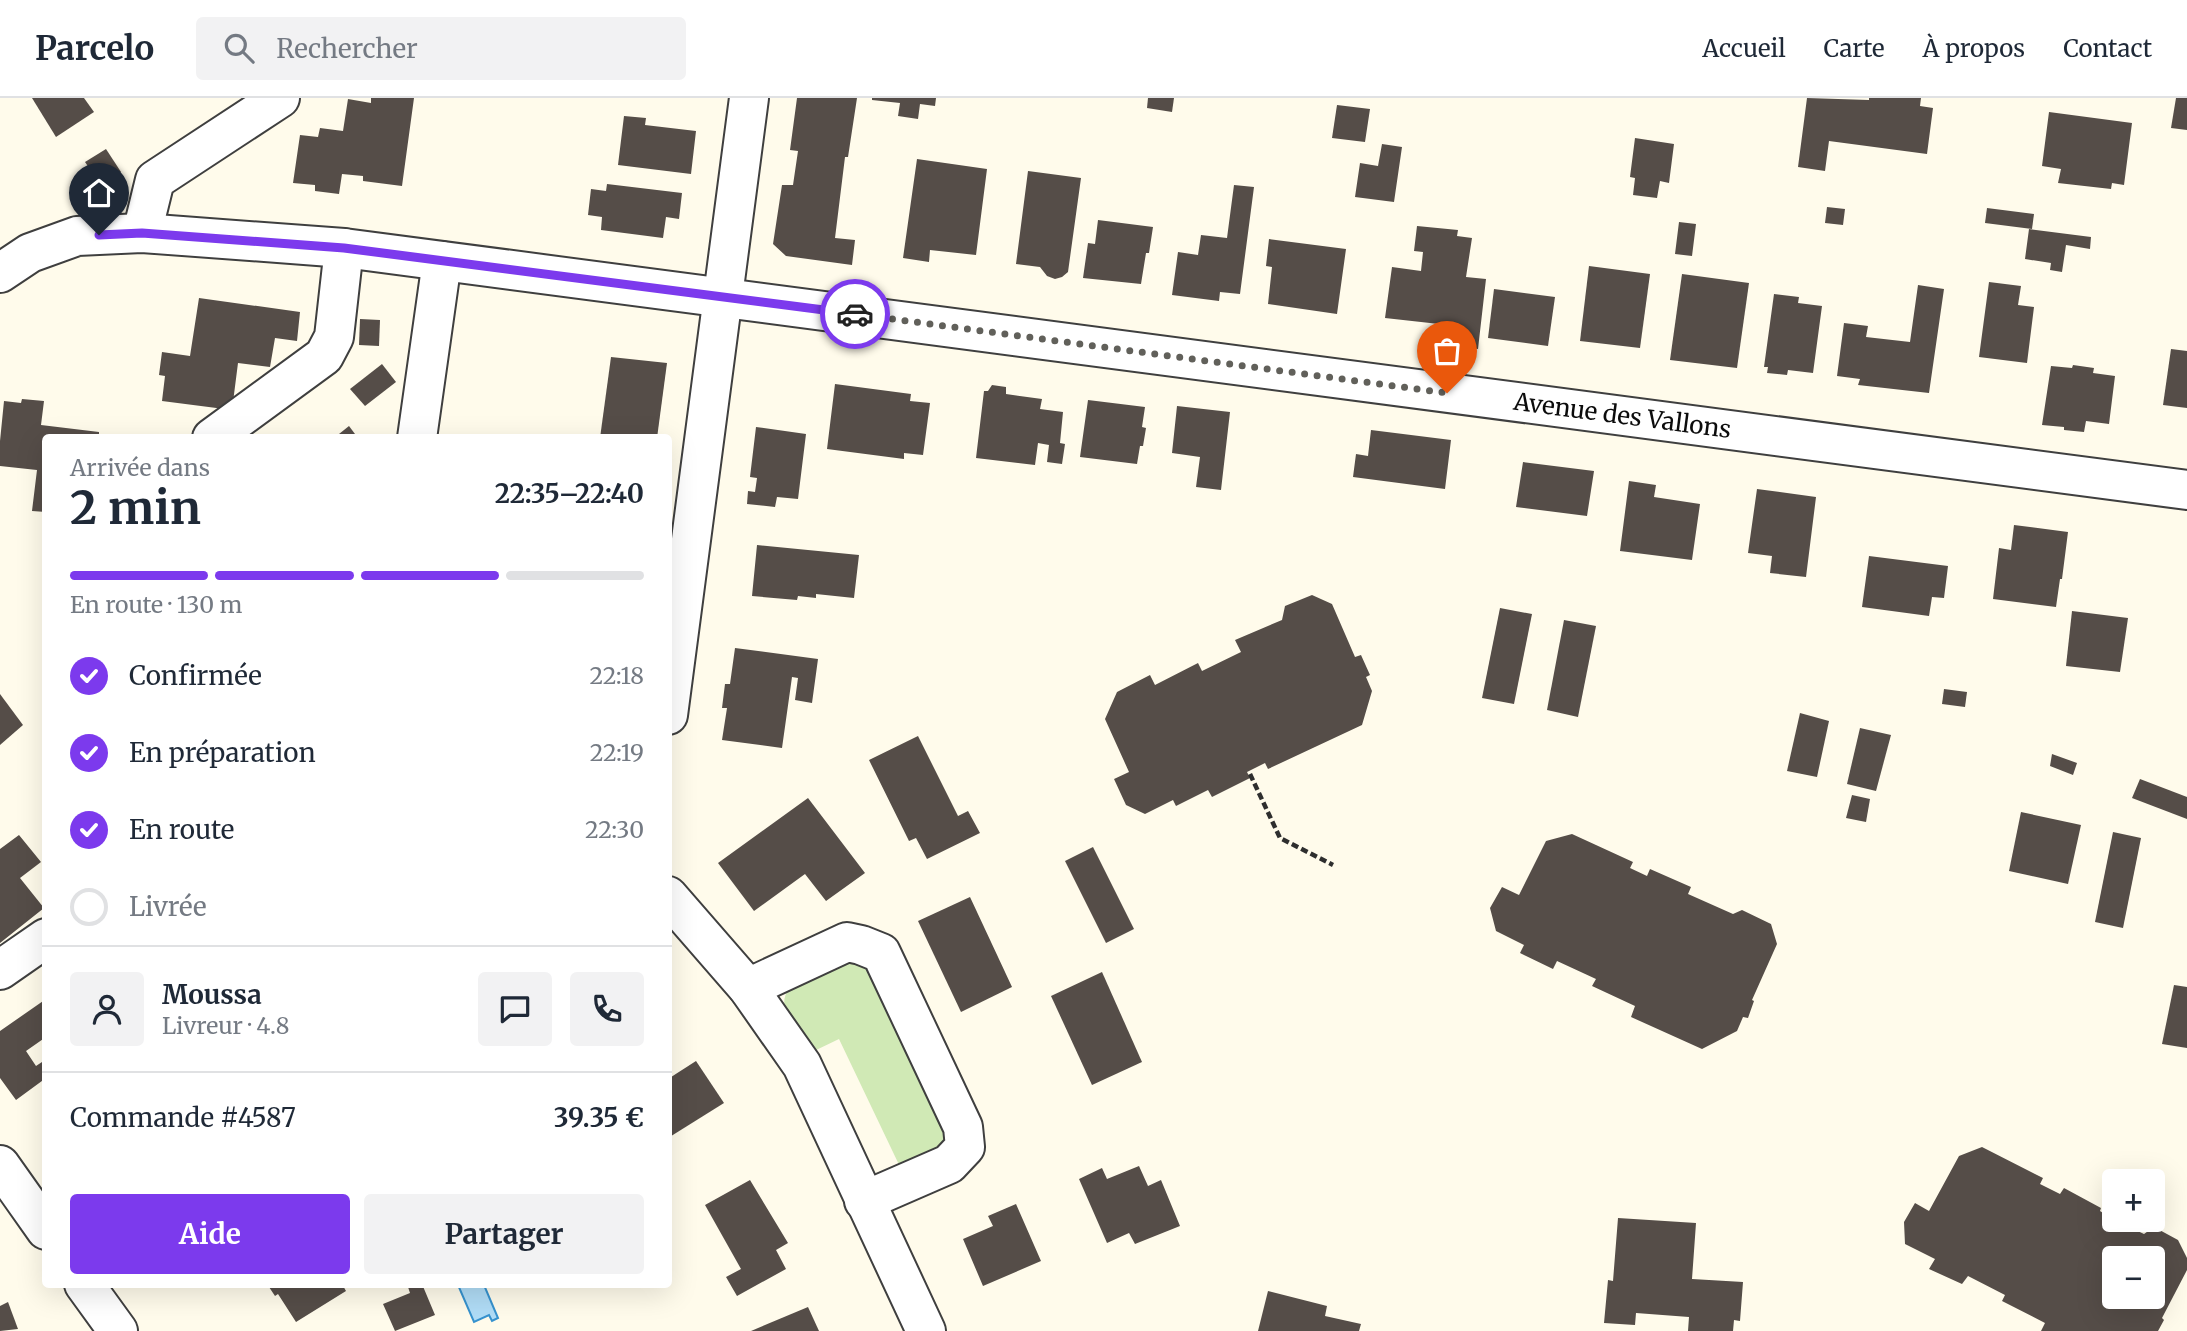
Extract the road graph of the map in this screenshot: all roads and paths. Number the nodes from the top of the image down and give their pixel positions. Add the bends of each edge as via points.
1 (280, 98) edge
2 (750, 98) edge
3 (142, 233) junction
4 (344, 248) junction
5 (442, 261) junction
6 (0, 273) edge
7 (724, 297) junction
8 (217, 434) edge
9 (417, 434) edge
10 (2187, 490) edge
11 (672, 685) edge
12 (1250, 774) dead end
13 (1333, 865) dead end
14 (672, 901) edge
15 (42, 941) edge
16 (0, 970) edge
17 (748, 988) junction
18 (0, 1165) edge
19 (864, 1201) junction
20 (42, 1224) edge
21 (87, 1288) edge
22 (118, 1331) edge
23 (926, 1331) edge

1 - 3 street via 155,180
2 - 7 street
3 - 4 street, Avenue des Vallons
3 - 6 street, Avenue des Vallons via 77,236 30,253
4 - 5 street, Avenue des Vallons
4 - 8 street via 334,337 324,356
5 - 7 street, Avenue des Vallons
5 - 9 street
7 - 10 street, Avenue des Vallons
7 - 11 street
12 - 13 path via 1280,838
14 - 17 street
15 - 16 street
17 - 19 street via 802,1065
17 - 19 street via 847,942 881,953 963,1127 965,1147 949,1164
18 - 20 street
19 - 23 street
21 - 22 street

